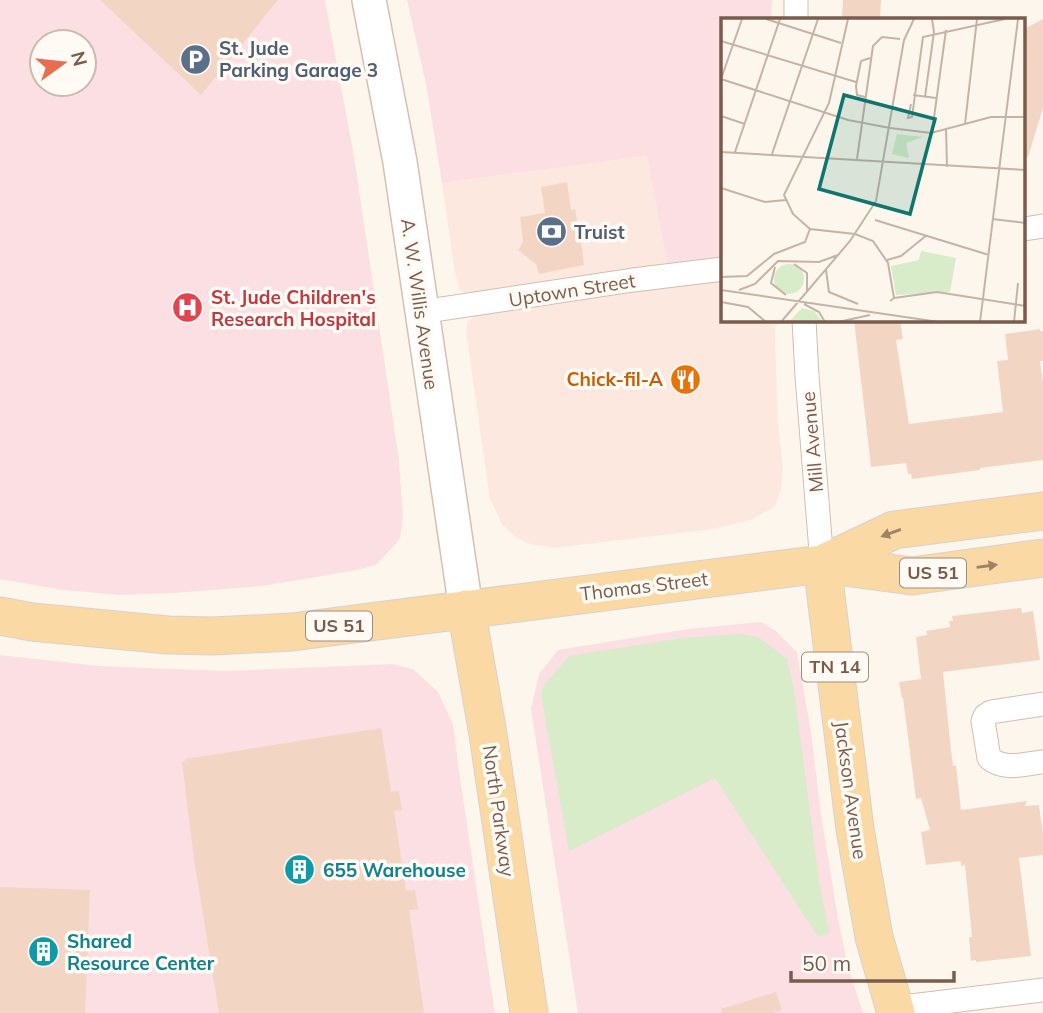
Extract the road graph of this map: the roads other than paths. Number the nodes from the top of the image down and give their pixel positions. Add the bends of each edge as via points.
1 (369, 0) edge
2 (796, 0) edge
3 (796, 18) edge
4 (721, 269) edge
5 (421, 312) junction
6 (804, 322) edge
7 (1043, 511) edge
8 (1043, 558) edge
9 (822, 564) junction
10 (466, 609) junction
11 (0, 617) edge
12 (1043, 704) edge
13 (1043, 762) edge
14 (1043, 990) edge
15 (895, 1011) edge
16 (529, 1013) edge

1 - 5 main road, A. W. Willis Avenue via 400,162
2 - 3 street
4 - 5 street, Uptown Street
5 - 10 main road, A. W. Willis Avenue
6 - 9 street, Mill Avenue
7 -> 9 main road, Thomas Street / US 51 via 894,530
9 -> 8 main road, Thomas Street / US 51 via 912,576
9 - 10 main road, Thomas Street / US 51
9 - 15 main road, Jackson Avenue / TN 14 via 855,829 874,937
10 - 11 main road, US 51 via 292,632 212,636
10 - 16 main road, North Parkway
12 - 13 street via 991,712 983,721 989,758 995,763
14 - 15 street

